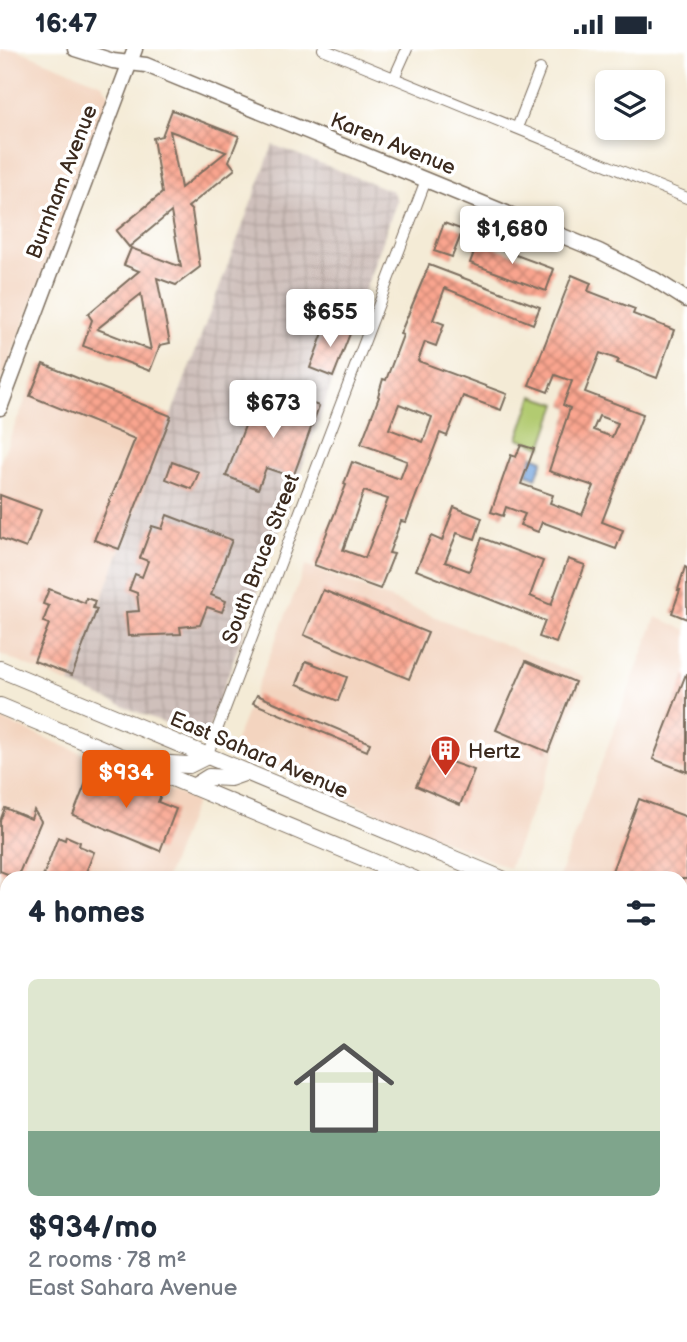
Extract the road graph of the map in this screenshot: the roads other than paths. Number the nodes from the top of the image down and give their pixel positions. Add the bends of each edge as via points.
1 (75, 49) edge
2 (323, 49) edge
3 (407, 49) edge
4 (132, 56) edge
5 (540, 69) dead end
6 (394, 78) junction
7 (517, 128) junction
8 (426, 180) junction
9 (687, 198) edge
10 (687, 300) edge
11 (0, 408) edge
12 (0, 669) edge
13 (0, 706) edge
14 (207, 756) junction
15 (155, 770) junction
16 (247, 772) junction
17 (193, 787) junction
18 (395, 871) edge
19 (483, 871) edge

1 - 4 street, Karen Avenue via 113,61
2 - 6 street
3 - 6 street
4 - 8 street, Karen Avenue
4 - 11 street, Burnham Avenue
5 - 7 street
6 - 7 street
7 - 9 street
8 - 10 street, Karen Avenue via 599,251
8 - 14 street, South Bruce Street
12 - 14 main road, East Sahara Avenue
13 - 15 main road
14 - 15 main road via 189,765 170,764
14 - 16 main road, East Sahara Avenue
15 - 17 main road
16 - 17 main road via 230,778 209,777
16 - 19 main road, East Sahara Avenue
17 - 18 main road

